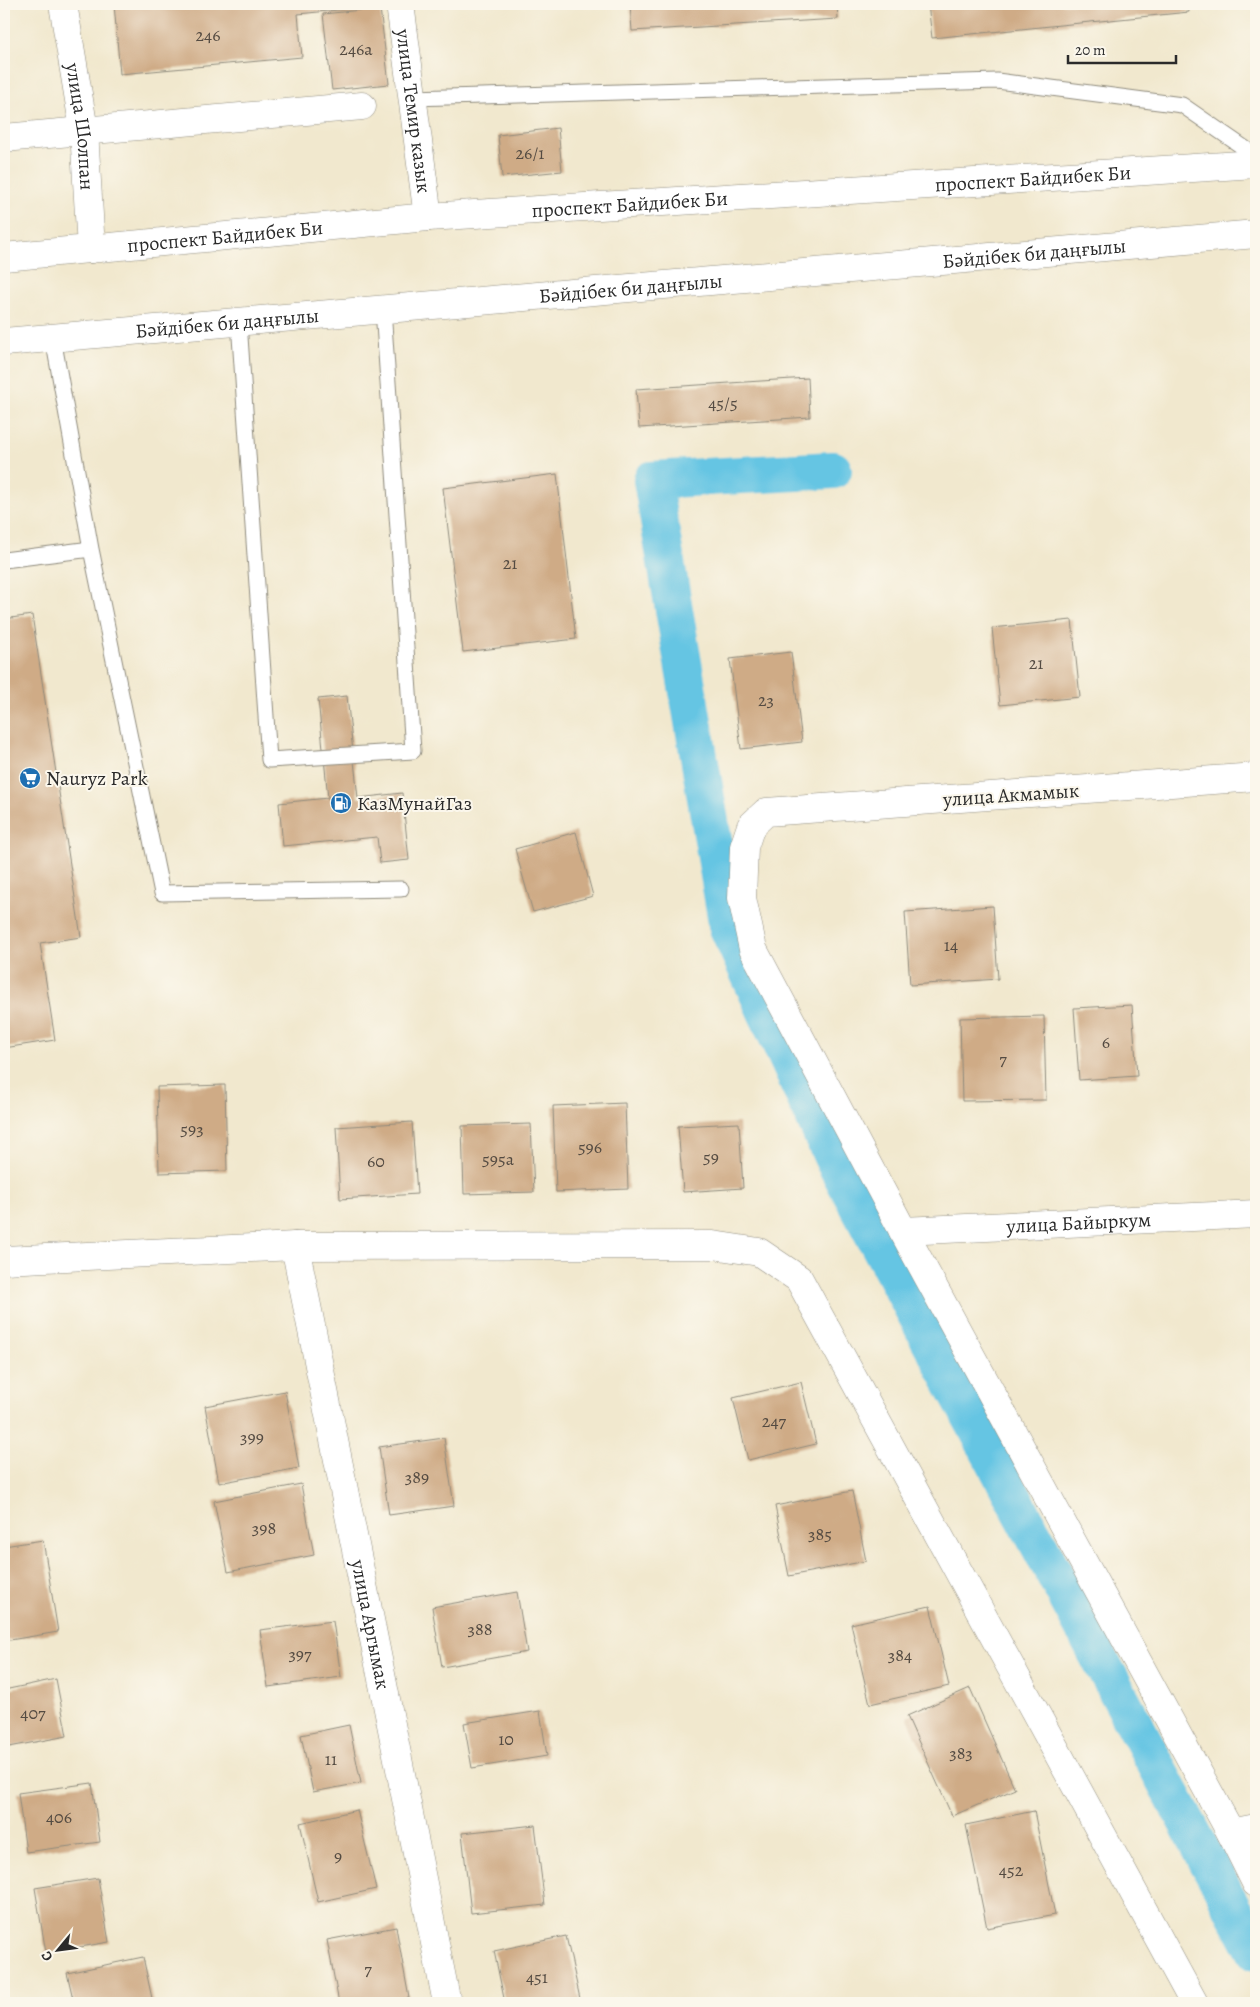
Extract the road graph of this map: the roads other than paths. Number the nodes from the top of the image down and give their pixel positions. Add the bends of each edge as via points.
1 (63, 4) edge
2 (400, 4) edge
3 (412, 98) junction
4 (362, 106) dead end
5 (84, 130) junction
6 (4, 138) edge
7 (1256, 156) edge
8 (1256, 164) edge
9 (428, 217) junction
10 (1256, 234) edge
11 (90, 249) junction
12 (4, 257) edge
13 (383, 309) junction
14 (239, 322) junction
15 (53, 338) junction
16 (4, 342) edge
17 (91, 549) junction
18 (4, 560) edge
19 (1256, 777) edge
20 (401, 889) dead end
21 (1256, 1214) edge
22 (903, 1231) junction
23 (295, 1246) junction
24 (4, 1260) edge
25 (1244, 1830) edge
26 (1256, 1882) edge
27 (447, 2003) edge
28 (1194, 2003) edge

1 - 5 street, улица Шолпан
2 - 3 street, улица Темир казык
3 - 7 lane via 997,81 1182,105
3 - 9 street, улица Темир казык
4 - 5 street
5 - 6 street
5 - 11 street, улица Шолпан
8 - 9 street, проспект Байдибек Би
9 - 11 street, проспект Байдибек Би
10 - 13 street, Бәйдібек би даңғылы
11 - 12 street, проспект Байдибек Би
13 - 14 street, Бәйдібек би даңғылы
13 - 14 lane via 414,751 268,760
14 - 15 street, Бәйдібек би даңғылы
15 - 16 street, Бәйдібек би даңғылы
15 - 17 lane
17 - 18 lane
17 - 20 lane via 162,893
19 - 22 street, улица Акмамык via 766,812 751,826 744,847 742,898 753,949
21 - 22 street, улица Байыркум
22 - 25 street
23 - 24 street
23 - 27 street, улица Аргымак
23 - 28 street via 713,1246 759,1252 799,1279
25 - 26 street

